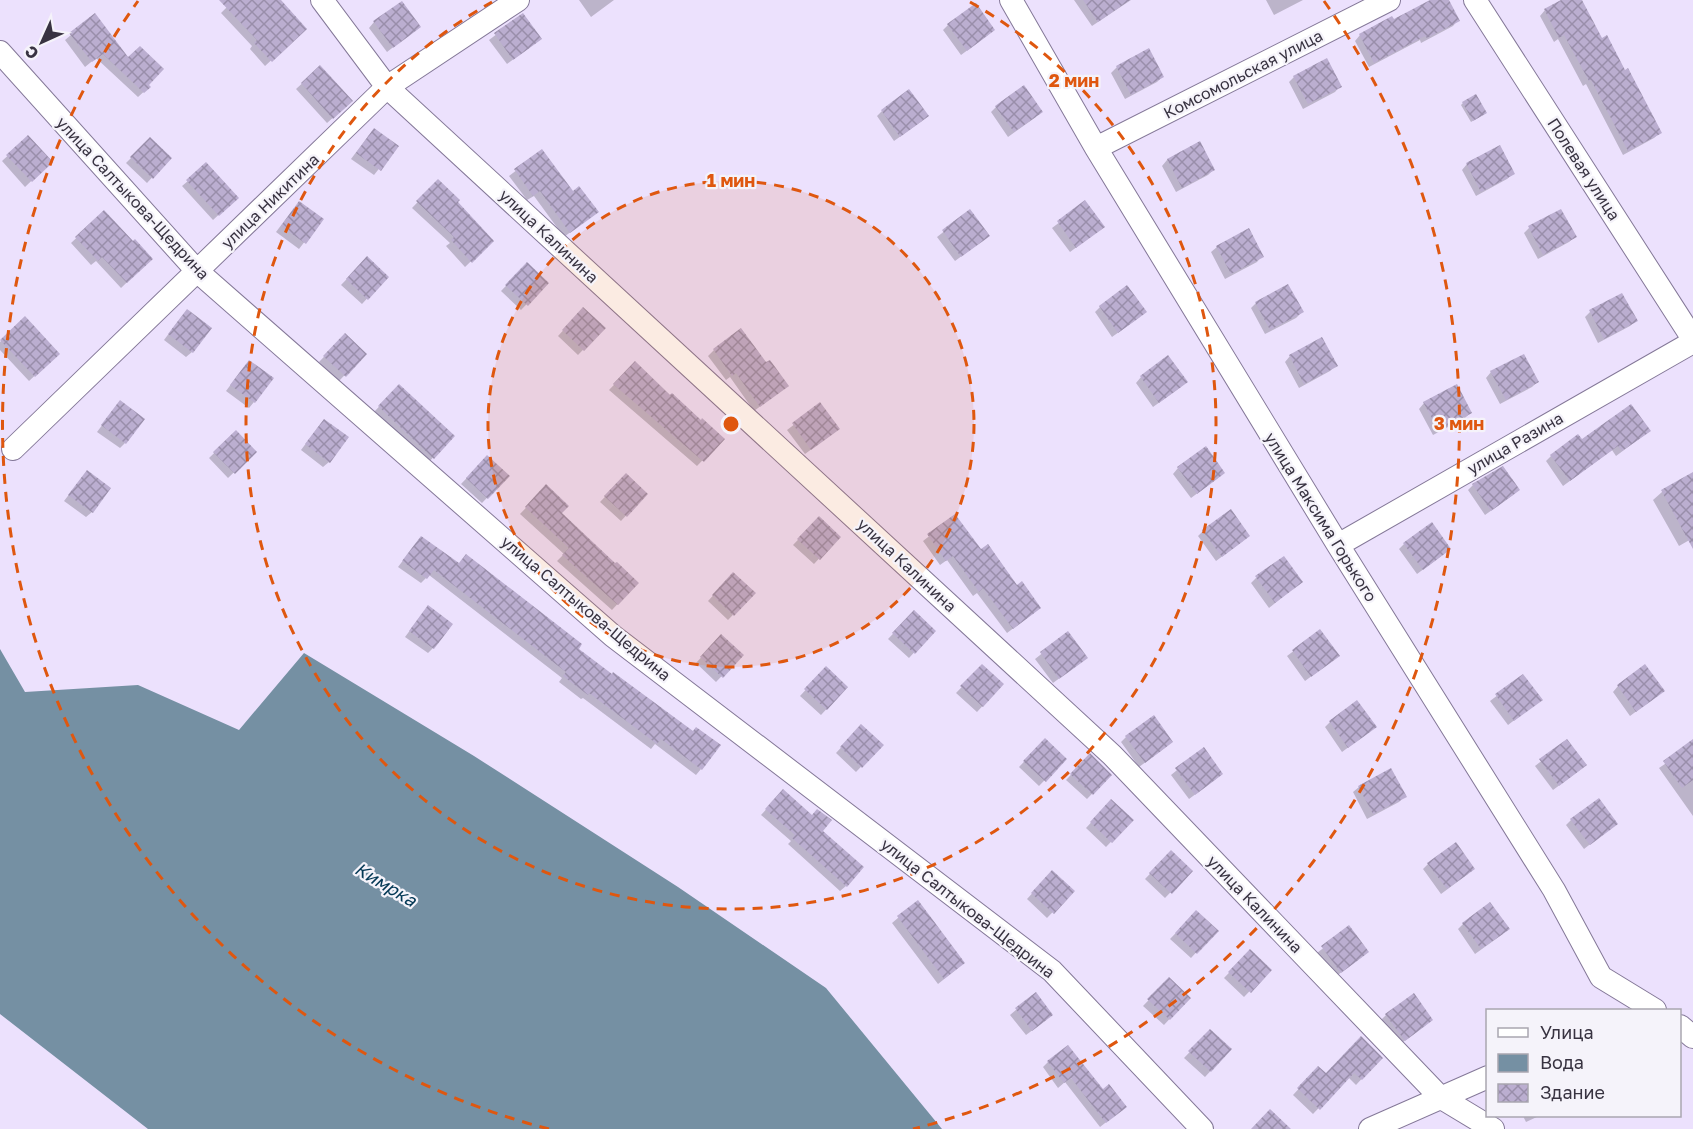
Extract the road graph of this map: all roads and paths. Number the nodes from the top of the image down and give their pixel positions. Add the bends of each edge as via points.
1 (322, 0) edge
2 (518, 0) edge
3 (1011, 0) edge
4 (1389, 0) edge
5 (1475, 0) edge
6 (0, 52) edge
7 (387, 87) junction
8 (1096, 148) junction
9 (197, 271) junction
10 (1693, 340) edge
11 (14, 449) dead end
12 (1338, 545) junction
13 (1652, 1009) edge
14 (1693, 1014) edge
15 (1681, 1023) edge
16 (1681, 1025) edge
17 (1693, 1037) edge
18 (1486, 1078) edge
19 (1440, 1097) junction
20 (1202, 1129) edge
21 (1370, 1129) edge
22 (1492, 1129) edge

1 - 7 street, улица Калинина
2 - 7 street, улица Никитина
3 - 8 street, улица Максима Горького
4 - 8 street, Комсомольская улица
5 - 10 street, Полевая улица
6 - 9 street, улица Салтыкова-Щедрина
7 - 9 street, улица Никитина
7 - 19 street, улица Калинина via 1112,755
8 - 12 street, улица Максима Горького
9 - 11 street, улица Никитина
9 - 20 street, улица Салтыкова-Щедрина via 613,636 1052,971
10 - 12 street, улица Разина
12 - 13 street, улица Максима Горького via 1554,890 1601,977
14 - 15 street
16 - 17 street
18 - 19 street
19 - 21 street
19 - 22 street, улица Калинина

